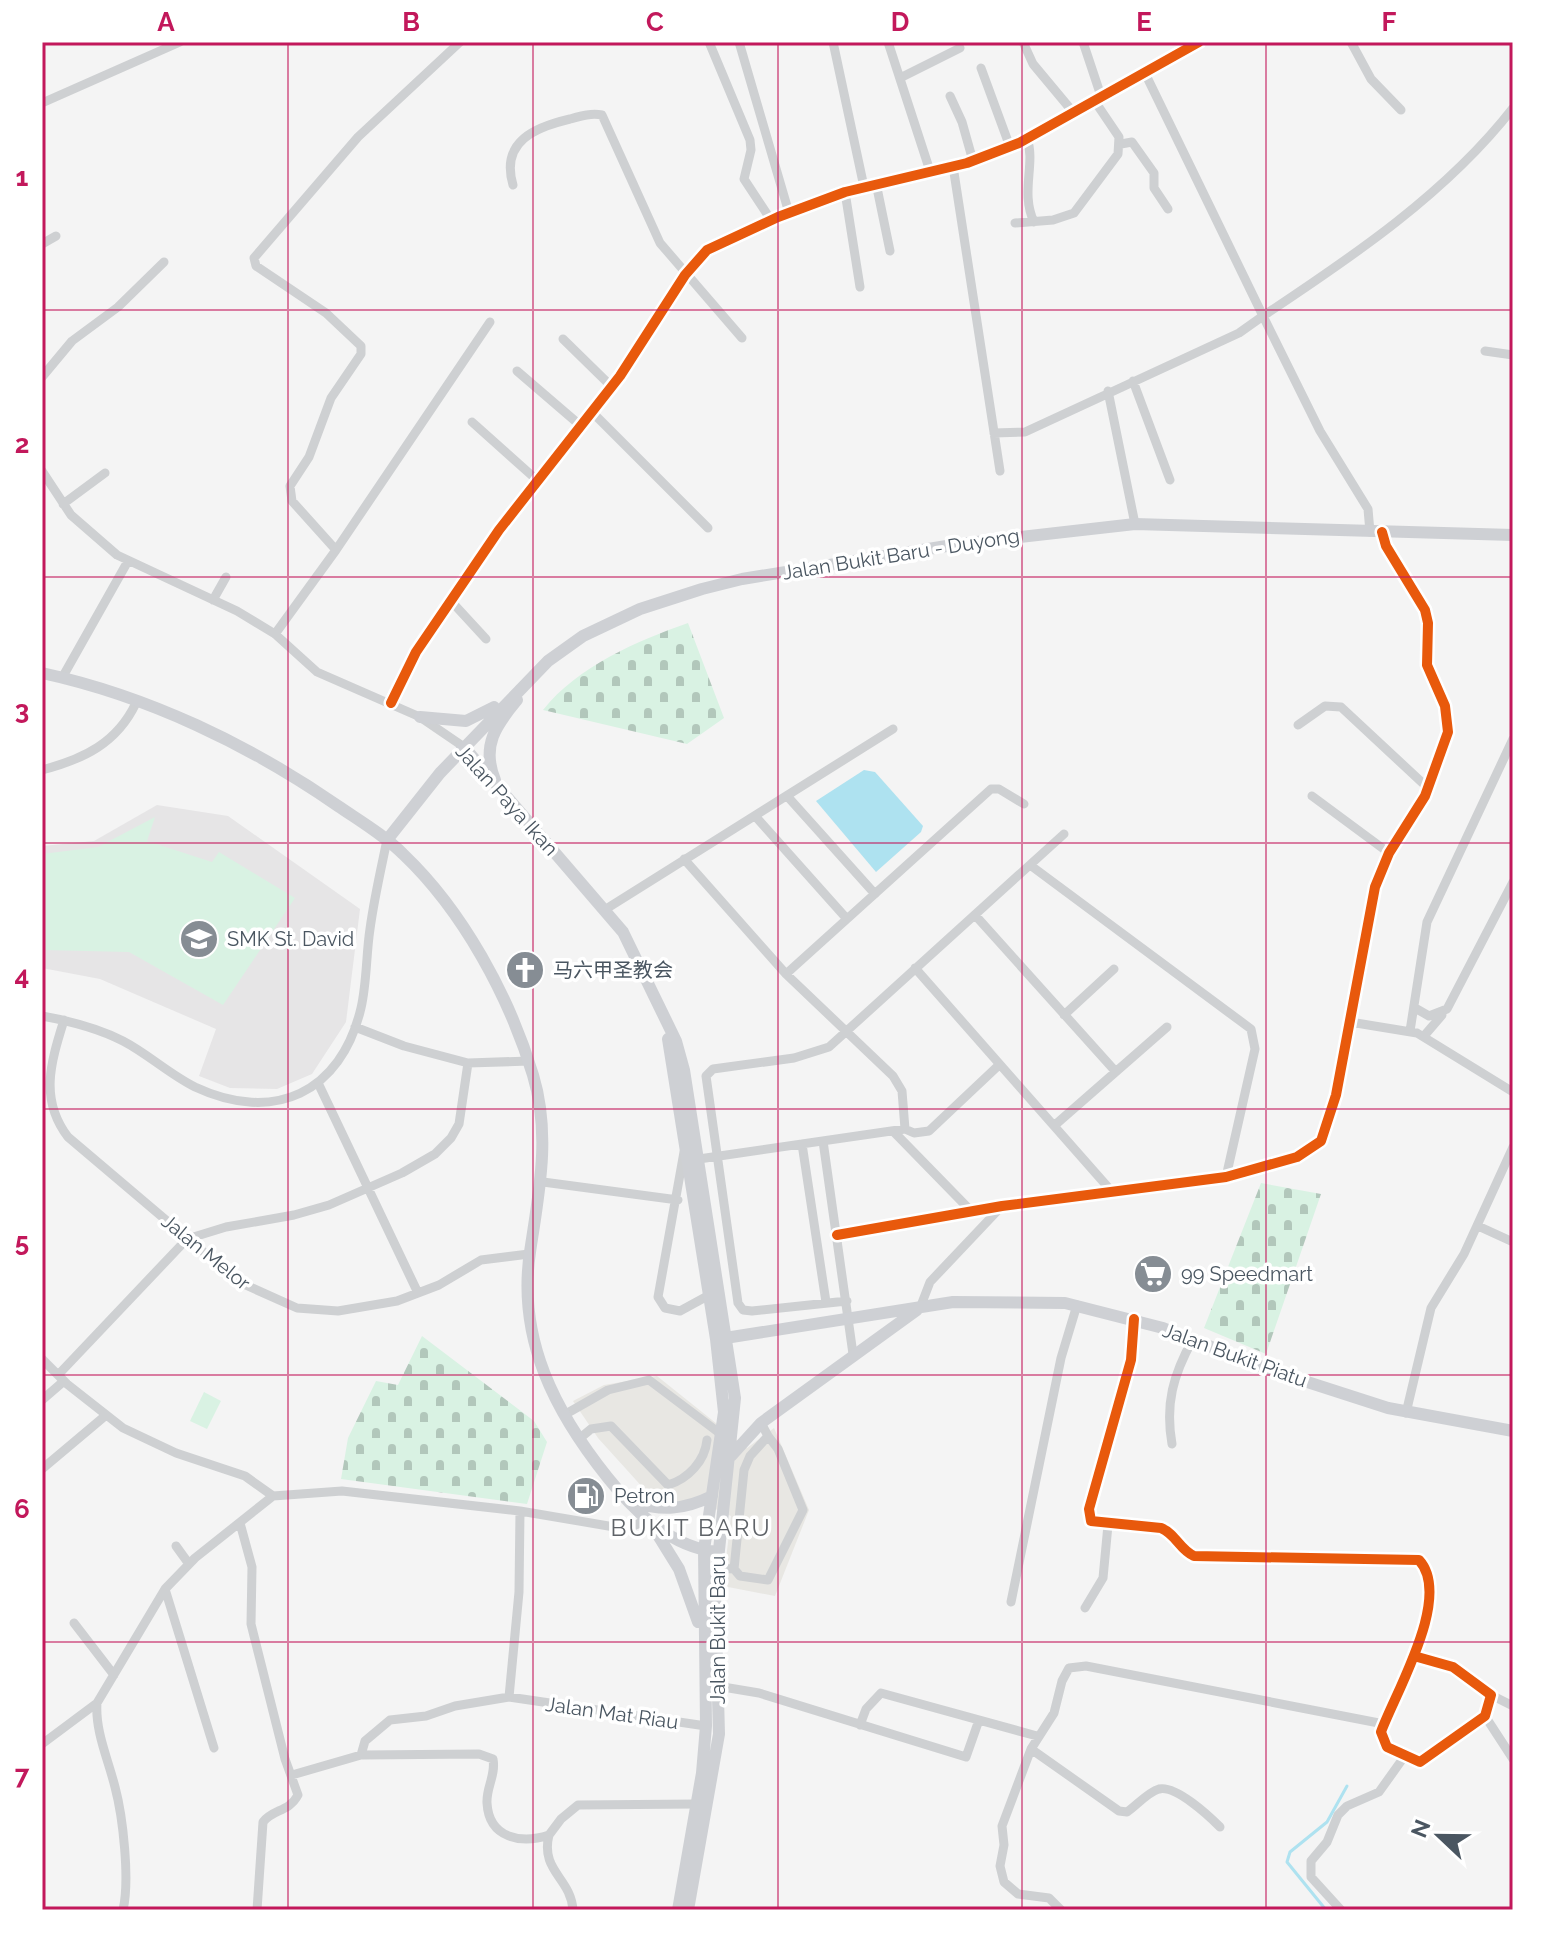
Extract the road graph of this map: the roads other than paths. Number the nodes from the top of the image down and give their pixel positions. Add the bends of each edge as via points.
1 (180, 42) edge
2 (460, 42) edge
3 (709, 42) edge
4 (739, 42) edge
5 (833, 42) edge
6 (888, 42) edge
7 (1023, 42) edge
8 (1083, 42) edge
9 (1199, 42) edge
10 (1351, 42) edge
11 (960, 48) dead end
12 (981, 68) dead end
13 (1144, 71) junction
14 (902, 77) junction
15 (950, 96) dead end
16 (1098, 98) junction
17 (42, 103) edge
18 (1513, 108) edge
19 (1401, 110) dead end
20 (1073, 112) junction
21 (1027, 138) junction
22 (1121, 144) junction
23 (1010, 147) junction
24 (973, 161) junction
25 (953, 166) junction
26 (930, 171) junction
27 (876, 183) junction
28 (513, 185) dead end
29 (864, 187) junction
30 (845, 192) junction
31 (1168, 209) dead end
32 (789, 213) junction
33 (771, 220) junction
34 (1034, 222) junction
35 (1015, 223) dead end
36 (56, 236) dead end
37 (42, 244) edge
38 (890, 251) dead end
39 (164, 262) dead end
40 (685, 275) junction
41 (860, 287) dead end
42 (1263, 316) junction
43 (490, 322) dead end
44 (742, 338) dead end
45 (563, 339) dead end
46 (1485, 351) dead end
47 (1513, 355) edge
48 (517, 371) dead end
49 (42, 377) edge
50 (1133, 381) junction
51 (612, 387) junction
52 (1108, 391) junction
53 (592, 412) junction
54 (472, 422) dead end
55 (581, 426) junction
56 (994, 433) junction
57 (42, 471) edge
58 (1000, 471) dead end
59 (105, 473) dead end
60 (1170, 480) dead end
61 (538, 481) junction
62 (63, 504) junction
63 (1135, 524) junction
64 (708, 528) dead end
65 (1376, 532) junction
66 (1513, 535) edge
67 (336, 550) junction
68 (128, 561) junction
69 (226, 577) dead end
70 (213, 600) junction
71 (451, 601) junction
72 (275, 634) junction
73 (486, 639) dead end
74 (548, 661) junction
75 (42, 673) edge
76 (62, 678) junction
77 (507, 699) junction
78 (136, 703) junction
79 (391, 703) junction
80 (420, 717) junction
81 (1298, 725) dead end
82 (893, 729) dead end
83 (1513, 739) edge
84 (464, 747) junction
85 (42, 770) edge
86 (1429, 789) junction
87 (501, 794) junction
88 (1312, 796) dead end
89 (788, 797) junction
90 (1024, 804) dead end
91 (756, 817) junction
92 (1064, 834) dead end
93 (387, 840) junction
94 (1389, 853) junction
95 (684, 859) junction
96 (1030, 865) junction
97 (1513, 882) edge
98 (875, 894) junction
99 (606, 909) junction
100 (975, 915) junction
101 (847, 919) junction
102 (915, 968) junction
103 (1114, 969) dead end
104 (786, 974) junction
105 (655, 993) junction
106 (1415, 1008) junction
107 (1447, 1009) junction
108 (1064, 1015) junction
109 (42, 1016) edge
110 (64, 1020) junction
111 (1350, 1022) junction
112 (355, 1027) junction
113 (1167, 1027) dead end
114 (1410, 1031) junction
115 (845, 1033) junction
116 (1424, 1036) junction
117 (529, 1061) junction
118 (468, 1063) junction
119 (999, 1065) junction
120 (1116, 1072) junction
121 (319, 1085) junction
122 (1513, 1092) edge
123 (1055, 1125) junction
124 (905, 1129) junction
125 (893, 1131) junction
126 (823, 1141) junction
127 (686, 1143) junction
128 (802, 1144) junction
129 (1513, 1147) edge
130 (717, 1156) junction
131 (694, 1160) junction
132 (1226, 1177) junction
133 (543, 1182) junction
134 (368, 1188) junction
135 (1114, 1194) junction
136 (678, 1200) junction
137 (1002, 1206) junction
138 (972, 1212) junction
139 (1478, 1226) junction
140 (837, 1235) junction
141 (187, 1239) junction
142 (1513, 1242) edge
143 (529, 1254) junction
144 (715, 1292) junction
145 (418, 1293) junction
146 (847, 1301) junction
147 (826, 1302) junction
148 (1077, 1305) junction
149 (920, 1308) junction
150 (849, 1316) junction
151 (1134, 1319) junction
152 (722, 1338) junction
153 (1193, 1339) junction
154 (853, 1354) junction
155 (42, 1359) edge
156 (61, 1378) junction
157 (42, 1400) edge
158 (1406, 1413) junction
159 (564, 1415) junction
160 (105, 1416) junction
161 (761, 1423) junction
162 (1513, 1431) edge
163 (722, 1435) junction
164 (768, 1436) junction
165 (579, 1439) junction
166 (707, 1440) dead end
167 (1172, 1444) dead end
168 (728, 1461) junction
169 (42, 1469) edge
170 (273, 1496) junction
171 (712, 1496) junction
172 (629, 1501) junction
173 (520, 1511) junction
174 (647, 1520) junction
175 (240, 1523) junction
176 (1108, 1525) junction
177 (176, 1546) dead end
178 (711, 1551) junction
179 (189, 1564) junction
180 (716, 1568) junction
181 (734, 1569) junction
182 (165, 1589) junction
183 (1011, 1602) dead end
184 (1085, 1608) dead end
185 (74, 1623) dead end
186 (1414, 1656) junction
187 (703, 1657) junction
188 (114, 1675) junction
189 (710, 1685) junction
190 (1491, 1695) junction
191 (514, 1698) junction
192 (97, 1703) junction
193 (1513, 1706) edge
194 (1485, 1716) junction
195 (979, 1720) junction
196 (1384, 1724) junction
197 (860, 1725) junction
198 (706, 1726) junction
199 (1037, 1736) junction
200 (42, 1744) edge
201 (214, 1748) dead end
202 (1031, 1749) junction
203 (361, 1755) junction
204 (1404, 1757) junction
205 (1513, 1759) edge
206 (292, 1775) junction
207 (711, 1790) junction
208 (696, 1804) junction
209 (1220, 1827) dead end
210 (549, 1835) junction
211 (123, 1910) edge
212 (257, 1910) edge
213 (573, 1910) edge
214 (678, 1910) edge
215 (688, 1910) edge
216 (695, 1910) edge
217 (1061, 1910) edge
218 (1341, 1910) edge

1 - 17 street
2 - 67 street via 358,137 254,258 256,266 326,313 361,346 290,486 292,501
3 - 33 street via 750,140 744,179
4 - 32 street
5 - 29 street
6 - 14 street
7 - 20 street via 1033,64
8 - 16 street
9 - 13 street
10 - 19 street via 1371,79
11 - 14 street
12 - 23 street
13 - 16 street
13 - 42 street
14 - 26 street
15 - 24 street
16 - 20 street
16 - 22 street
18 - 42 street via 1487,142 1442,183
20 - 21 street
21 - 23 street
21 - 34 street via 1026,187
22 - 31 street via 1132,142 1141,151
22 - 34 street via 1074,213
23 - 24 street
24 - 25 street
25 - 26 street
25 - 56 street
26 - 27 street
27 - 29 street
27 - 38 street
28 - 40 street via 512,155 531,132 602,115 648,223
29 - 30 street
30 - 32 street
30 - 41 street
32 - 33 street
33 - 40 street via 707,250
34 - 35 street
36 - 37 street
39 - 49 street via 118,307 72,341
40 - 44 street
40 - 51 street
42 - 50 street via 1239,333
42 - 65 street
43 - 67 street
45 - 51 street
46 - 47 street
48 - 55 street
50 - 52 street
50 - 60 street
51 - 53 street
52 - 56 street via 1025,432
52 - 63 street
53 - 55 street
53 - 64 street
54 - 61 street
55 - 61 street
56 - 58 street
57 - 62 street, Jalan Paya Ikan
59 - 62 street
61 - 71 street
62 - 68 street, Jalan Paya Ikan via 100,543
63 - 65 main road, Jalan Bukit Baru - Duyong
63 - 74 main road, Jalan Bukit Baru - Duyong via 1009,537 742,579 640,609 583,636
65 - 66 main road, Jalan Bukit Baru - Duyong
65 - 86 street via 1425,610 1427,665 1449,719
67 - 72 street
68 - 70 street, Jalan Paya Ikan
68 - 76 street
69 - 70 street
70 - 72 street, Jalan Paya Ikan
71 - 73 street
71 - 79 street via 416,652
72 - 79 street, Jalan Paya Ikan via 317,672
74 - 77 main road, Jalan Bukit Baru - Duyong
74 - 87 main road via 490,739 489,761
75 - 76 main road
76 - 78 main road
77 - 80 main road via 466,721
77 - 84 main road, Jalan Bukit Baru - Duyong
78 - 85 street via 117,734 102,746
78 - 93 main road via 264,758
79 - 80 street, Jalan Paya Ikan
80 - 84 street, Jalan Paya Ikan
81 - 86 street via 1325,706 1341,707
82 - 89 street
83 - 106 street via 1427,922
84 - 87 main road, Jalan Paya Ikan
84 - 93 main road, Jalan Bukit Baru - Duyong
86 - 94 street
87 - 99 main road, Jalan Paya Ikan
88 - 94 street
89 - 91 street
89 - 98 street
90 - 98 street via 991,789
91 - 95 street
91 - 101 street
92 - 96 street
93 - 112 street
93 - 117 main road via 431,884 466,932 516,1022
94 - 111 street via 1375,887
95 - 99 street
95 - 104 street
96 - 100 street
96 - 132 street via 1251,1029 1255,1049
97 - 107 street
98 - 101 street
99 - 105 main road, Jalan Paya Ikan
100 - 102 street
100 - 108 street
101 - 104 street
102 - 115 street
102 - 119 street
103 - 108 street
104 - 115 street
105 - 127 main road, Jalan Paya Ikan
105 - 131 main road, Jalan Paya Ikan via 684,1070
106 - 107 street via 1429,1016
106 - 114 street
107 - 116 street
108 - 120 street
109 - 110 street
110 - 121 street via 124,1041 179,1078 231,1100 281,1100
110 - 141 street, Jalan Melor via 48,1084 58,1124
111 - 114 street
111 - 132 street via 1321,1141 1297,1157
112 - 118 street
112 - 121 street via 333,1071
113 - 120 street
114 - 116 street
115 - 124 street via 899,1083
115 - 130 street via 819,1053 709,1072 705,1080
116 - 122 street
117 - 118 street
117 - 133 main road via 543,1135
118 - 134 street via 463,1106 451,1138 435,1154
119 - 123 street
119 - 124 street via 929,1131
120 - 123 street
121 - 134 street
123 - 135 street
124 - 125 street
125 - 126 street
125 - 138 street
126 - 128 street
126 - 140 street
127 - 131 main road, Jalan Paya Ikan
127 - 136 street
128 - 130 street
128 - 147 street
129 - 139 street
130 - 131 street
130 - 147 street via 743,1310
131 - 144 main road, Jalan Bukit Baru
132 - 135 street
133 - 136 street
133 - 143 main road
134 - 141 street via 294,1215
134 - 145 street
135 - 137 street
136 - 144 street via 660,1303 680,1311
137 - 138 street
137 - 149 street via 930,1282
138 - 140 street
139 - 142 street
139 - 158 street via 1431,1308
140 - 146 street
141 - 145 street, Jalan Melor via 239,1282 297,1308 365,1308
141 - 156 street
143 - 145 street, Jalan Melor via 481,1260
143 - 159 main road via 533,1346
144 - 152 main road, Jalan Bukit Baru
146 - 147 street
146 - 150 street
148 - 149 main road, Jalan Bukit Piatu via 983,1300
148 - 151 main road, Jalan Bukit Piatu
148 - 183 street via 1053,1393
149 - 150 main road, Jalan Bukit Piatu
149 - 154 main road
150 - 152 main road, Jalan Bukit Piatu
150 - 154 street
151 - 153 main road, Jalan Bukit Piatu
151 - 176 street via 1131,1360 1088,1514 1093,1523
152 - 163 main road, Jalan Bukit Baru
152 - 168 main road, Jalan Bukit Baru via 735,1398
153 - 158 main road, Jalan Bukit Piatu via 1270,1370
153 - 167 street via 1171,1385 1167,1406
154 - 161 main road
155 - 156 street
156 - 157 street
156 - 160 street
158 - 162 main road, Jalan Bukit Piatu
159 - 163 street via 608,1390 649,1380
159 - 165 main road
160 - 169 street
160 - 170 street via 164,1448 245,1476
161 - 164 street
161 - 168 main road
163 - 171 main road, Jalan Bukit Baru
164 - 181 street via 744,1470
164 - 181 street via 803,1510 768,1580 740,1576
165 - 166 street via 591,1429 611,1426 668,1485 680,1482 703,1459
165 - 172 main road
168 - 178 main road, Jalan Bukit Baru
170 - 173 street via 342,1491
170 - 175 street
171 - 172 main road via 665,1509
171 - 178 main road, Jalan Bukit Baru
172 - 174 main road
173 - 174 street via 626,1529
173 - 191 street
174 - 178 main road via 676,1539
174 - 187 main road via 685,1581
175 - 179 street
175 - 206 street via 252,1567 251,1624
176 - 184 street via 1103,1578
176 - 186 street via 1170,1531 1194,1556 1419,1560 1428,1587
177 - 179 street
178 - 180 main road, Jalan Bukit Baru
178 - 187 main road, Jalan Bukit Baru
179 - 182 street
180 - 181 street
180 - 189 main road, Jalan Bukit Baru
182 - 188 street
182 - 201 street
185 - 188 street
186 - 190 street via 1463,1672
186 - 196 street
187 - 189 main road, Jalan Bukit Baru
188 - 192 street
189 - 197 street via 759,1693
189 - 198 main road, Jalan Bukit Baru
189 - 207 main road, Jalan Bukit Baru via 719,1734
190 - 193 street
190 - 194 street
191 - 198 street, Jalan Mat Riau
191 - 203 street, Jalan Mat Riau via 390,1720 365,1741
192 - 200 street
192 - 211 street via 96,1718 117,1792 126,1889
194 - 204 street via 1429,1758 1420,1762
194 - 205 street
195 - 197 street via 881,1693
195 - 197 street via 966,1757
195 - 199 street
196 - 199 street via 1076,1665 1065,1674 1054,1713
196 - 204 street via 1381,1732 1387,1747
198 - 208 main road, Jalan Bukit Baru
199 - 202 street
202 - 209 street via 1119,1811 1127,1812 1165,1789 1197,1806
202 - 217 street via 1003,1819 1001,1875 1018,1894 1049,1898
203 - 206 street
203 - 210 street via 486,1756 494,1765 487,1804 501,1832 521,1842
204 - 218 street via 1379,1792 1338,1815 1327,1842 1311,1861 1311,1877
206 - 212 street via 298,1795 263,1822
207 - 215 main road, Jalan Bukit Baru
207 - 216 main road
208 - 210 street via 578,1805
208 - 214 main road, Jalan Bukit Baru
210 - 213 street via 549,1863 572,1899

